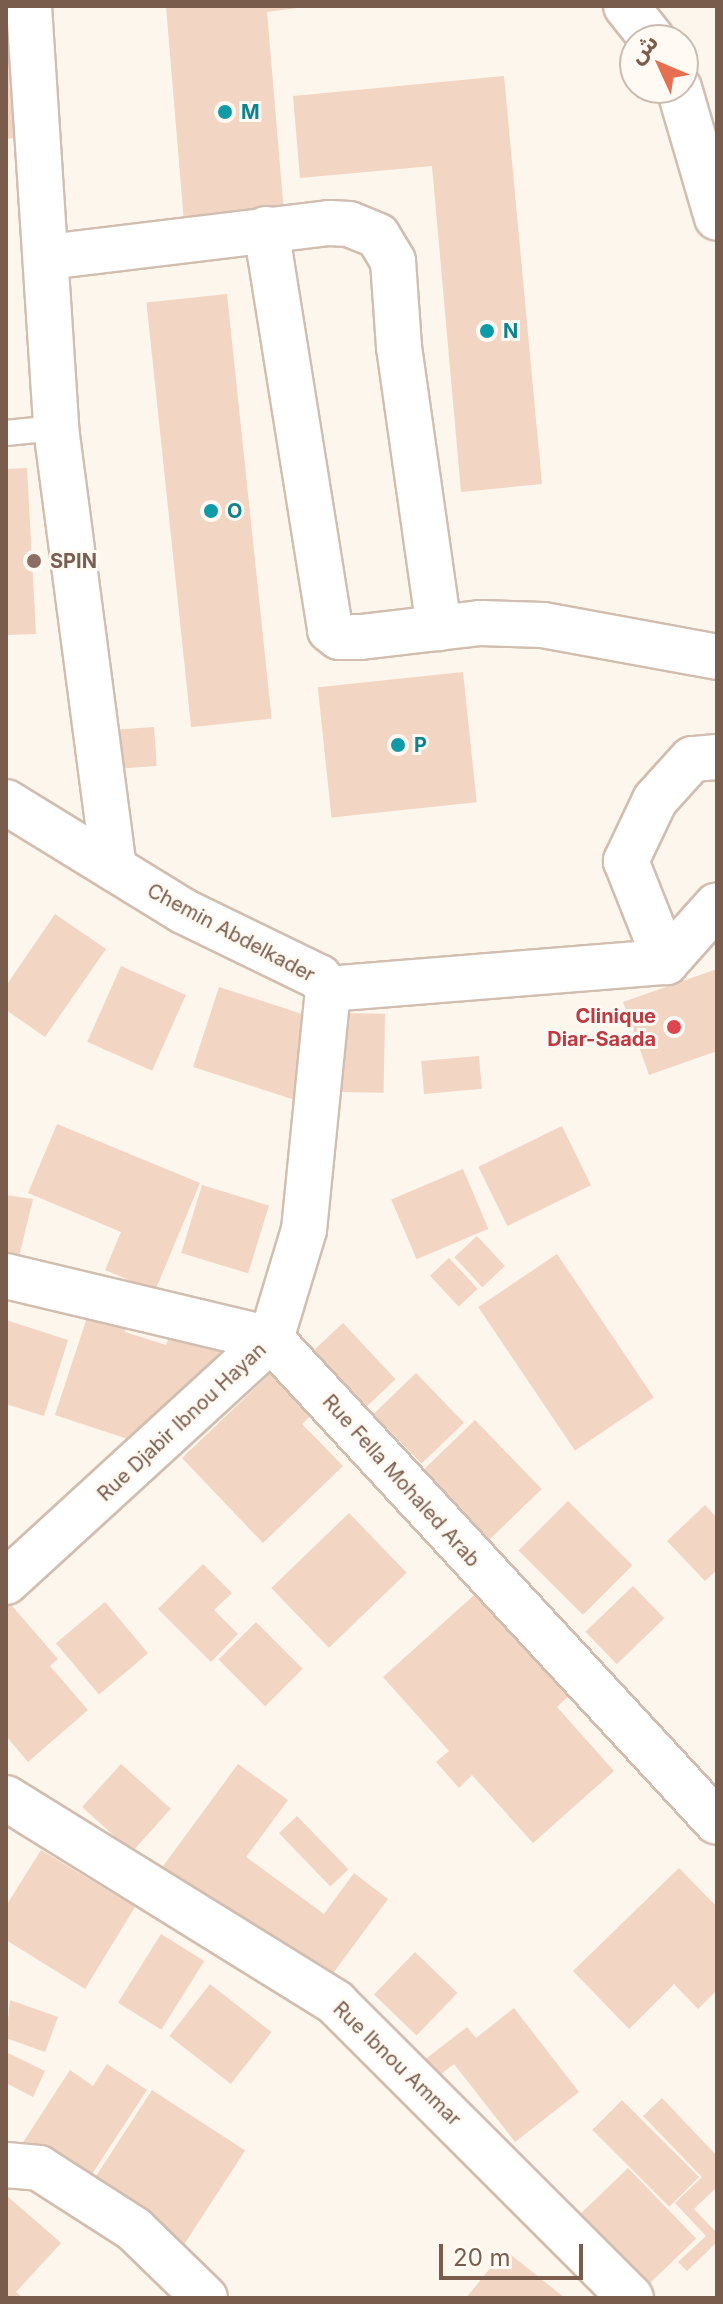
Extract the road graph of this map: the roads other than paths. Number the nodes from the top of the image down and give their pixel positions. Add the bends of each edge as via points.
1 (29, 6) edge
2 (626, 6) edge
3 (640, 24) edge
4 (684, 104) edge
5 (717, 218) edge
6 (266, 229) junction
7 (48, 257) junction
8 (56, 428) junction
9 (6, 433) edge
10 (439, 628) junction
11 (717, 657) edge
12 (717, 757) edge
13 (6, 802) edge
14 (114, 868) junction
15 (717, 905) edge
16 (666, 962) junction
17 (328, 989) junction
18 (6, 1276) edge
19 (271, 1339) junction
20 (6, 1582) edge
21 (6, 1798) edge
22 (717, 1822) edge
23 (6, 2165) edge
24 (205, 2298) edge
25 (631, 2298) edge

1 - 7 street
2 - 3 street
4 - 5 street
6 - 7 street
6 - 10 street via 349,224 368,230 388,247
6 - 10 street via 326,625 339,637
7 - 8 street
8 - 9 lane
8 - 14 street
10 - 11 street via 543,625
12 - 16 street via 692,759 655,800 626,861
13 - 14 street, Chemin Abdelkader
14 - 17 street, Chemin Abdelkader via 183,911 319,977
15 - 16 street
16 - 17 street, Chemin Abdelkader
17 - 19 street, Rue Djabir Ibnou Hayan via 304,1230
18 - 19 street
19 - 20 street, Rue Djabir Ibnou Hayan
19 - 22 street, Rue Fella Mohaled Arab
21 - 25 street, Rue Ibnou Ammar via 336,2003
23 - 24 street via 39,2168 134,2229

